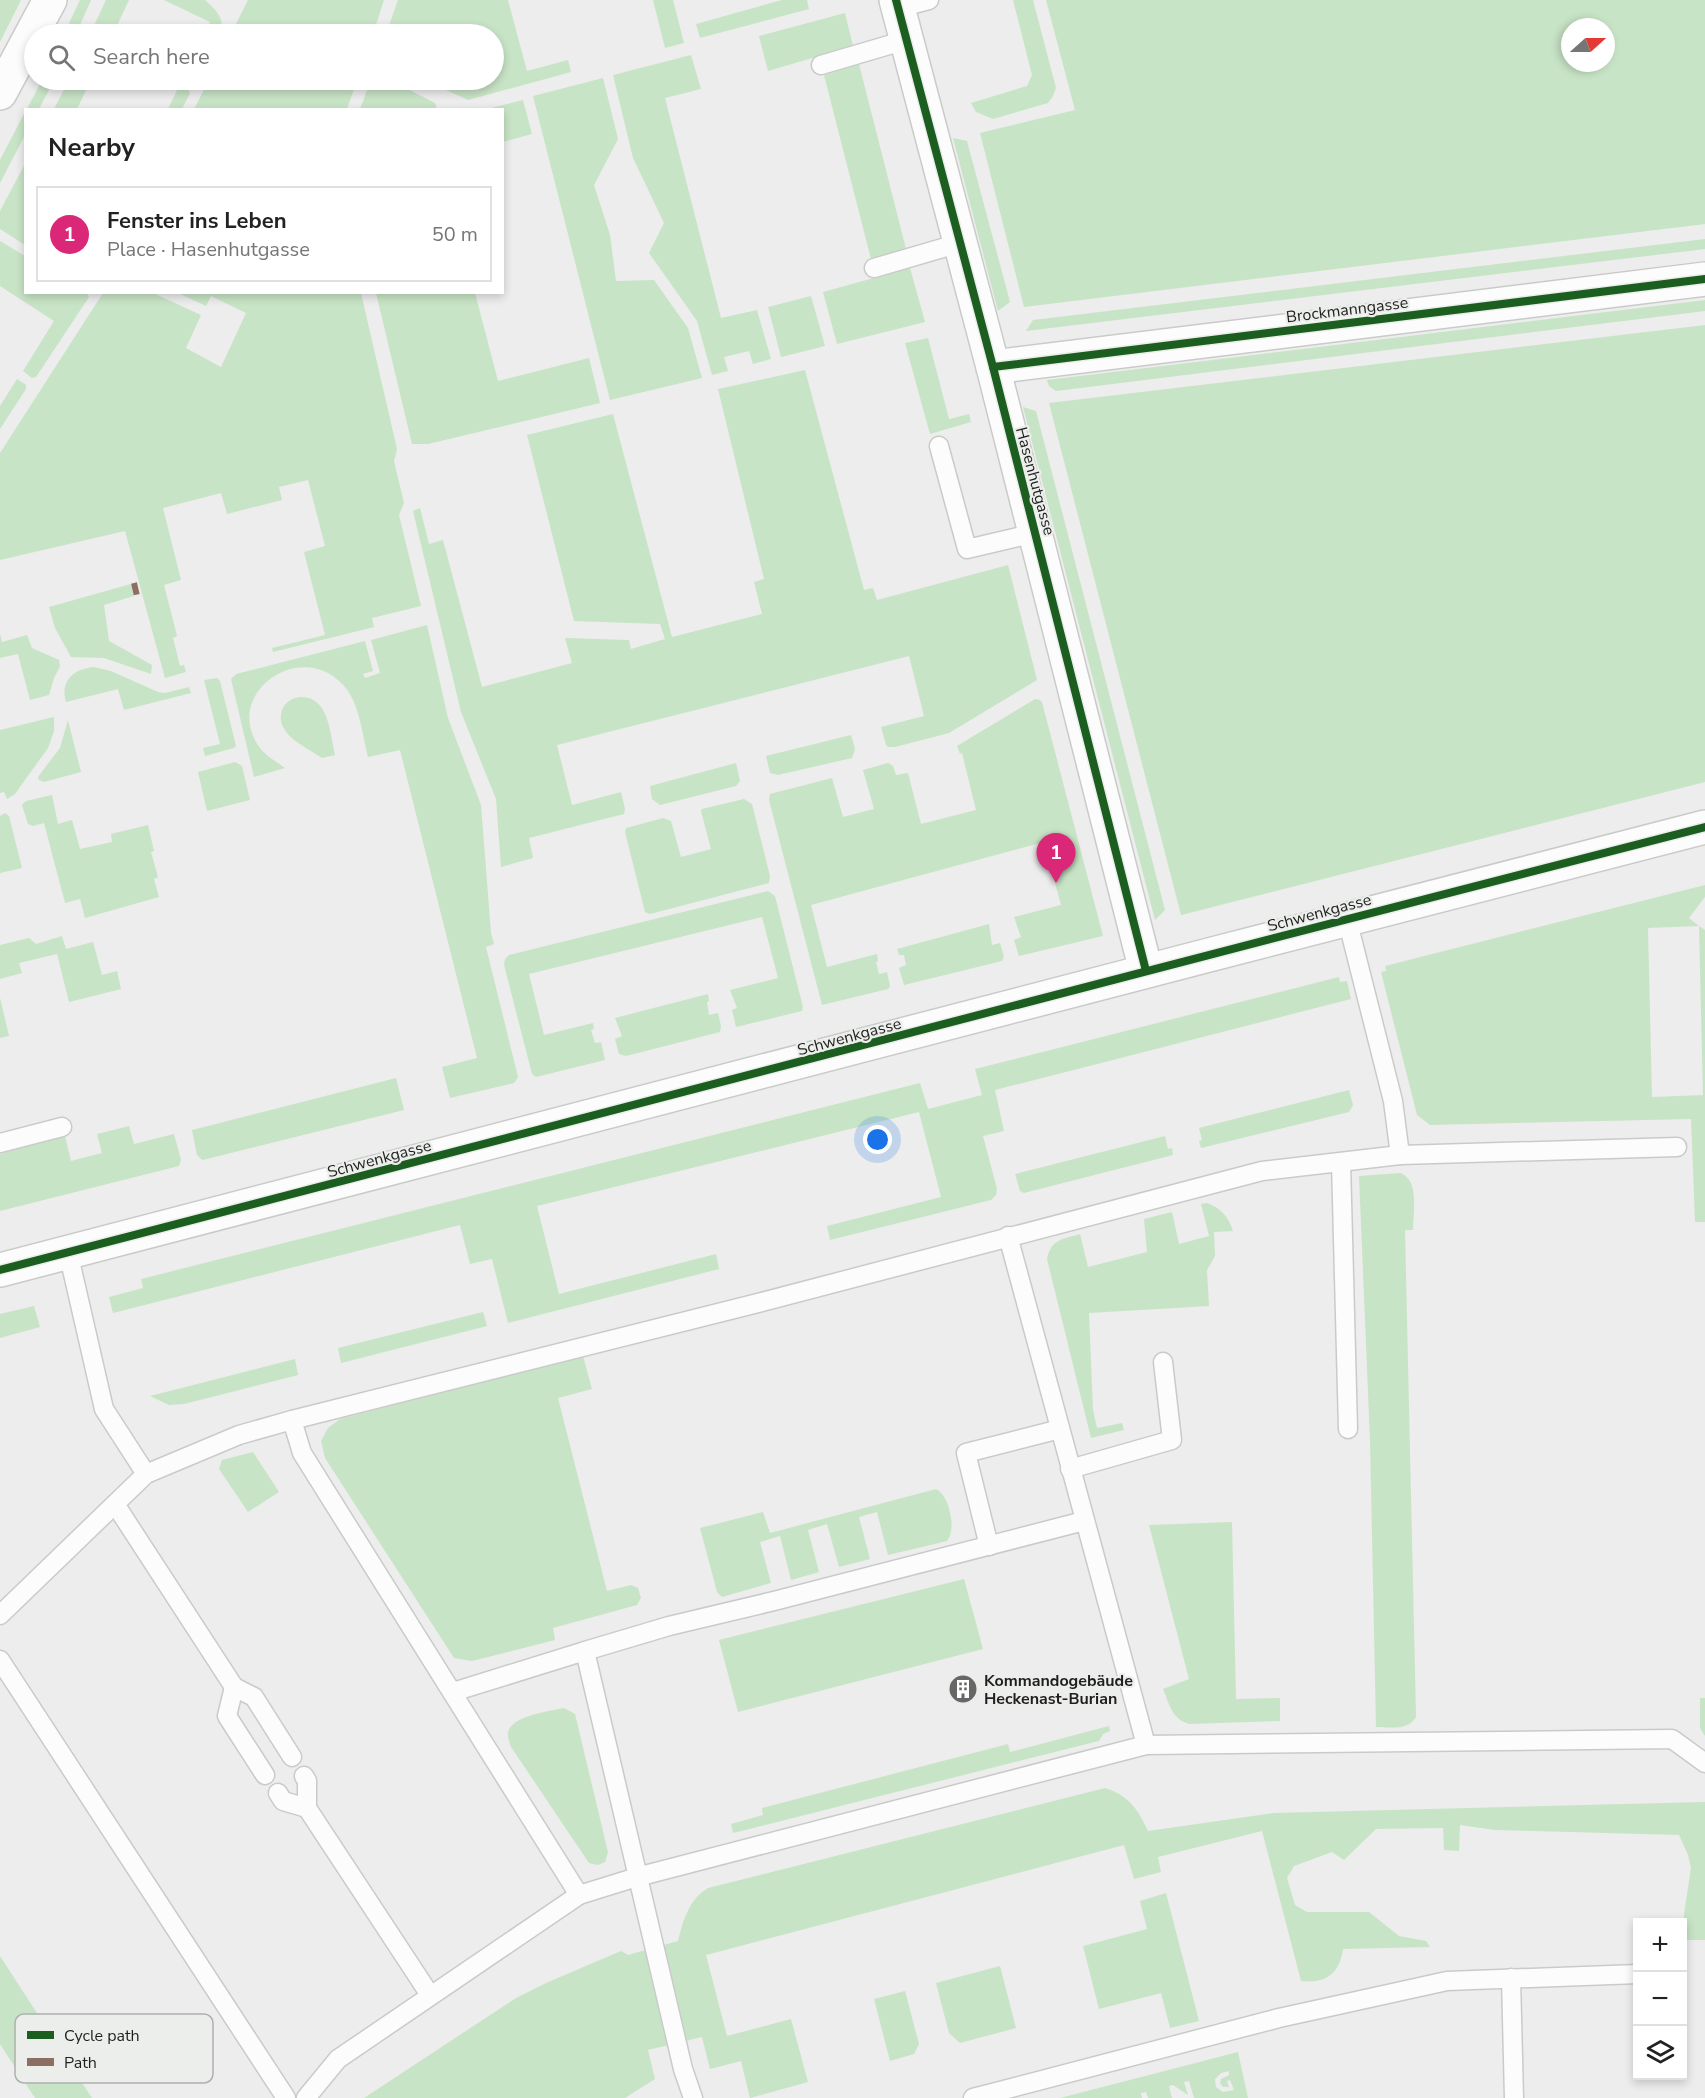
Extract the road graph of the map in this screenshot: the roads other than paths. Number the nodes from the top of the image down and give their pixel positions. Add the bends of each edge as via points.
1 (50, 0) edge
2 (907, 3) edge
3 (37, 24) edge
4 (906, 40) junction
5 (24, 48) edge
6 (821, 65) dead end
7 (0, 93) edge
8 (960, 243) junction
9 (874, 268) dead end
10 (1705, 279) edge
11 (993, 367) junction
12 (939, 446) dead end
13 (1035, 533) junction
14 (1705, 828) edge
15 (1347, 919) junction
16 (1146, 971) junction
17 (62, 1127) dead end
18 (0, 1143) edge
19 (1677, 1147) dead end
20 (1400, 1155) junction
21 (1341, 1162) junction
22 (1008, 1236) junction
23 (68, 1252) junction
24 (0, 1270) edge
25 (1163, 1362) dead end
26 (292, 1420) junction
27 (1060, 1429) junction
28 (1348, 1429) dead end
29 (1070, 1469) junction
30 (146, 1474) junction
31 (115, 1504) junction
32 (1084, 1521) junction
33 (989, 1546) junction
34 (0, 1615) edge
35 (585, 1651) junction
36 (0, 1660) edge
37 (234, 1687) junction
38 (453, 1692) junction
39 (1146, 1745) junction
40 (292, 1757) dead end
41 (1705, 1763) edge
42 (265, 1775) dead end
43 (304, 1776) dead end
44 (278, 1794) dead end
45 (307, 1808) junction
46 (637, 1877) junction
47 (579, 1895) junction
48 (1633, 1974) edge
49 (1511, 1978) junction
50 (430, 1995) junction
51 (286, 2098) edge
52 (306, 2098) edge
53 (693, 2098) edge
54 (973, 2098) edge
55 (1514, 2098) edge

1 - 3 street
2 - 4 street, Hasenhutgasse
4 - 6 lane
4 - 8 street, Hasenhutgasse
5 - 7 street
8 - 9 lane
8 - 11 street, Hasenhutgasse
10 - 11 street, Brockmanngasse
11 - 13 street, Hasenhutgasse
12 - 13 lane via 967,549
13 - 16 street, Hasenhutgasse
14 - 15 street, Schwenkgasse
15 - 16 street, Schwenkgasse
15 - 20 lane via 1393,1101
16 - 23 street, Schwenkgasse
17 - 18 lane
19 - 20 lane
20 - 21 lane
21 - 22 lane via 1262,1171
21 - 28 lane
22 - 26 lane
22 - 27 lane
23 - 24 street, Schwenkgasse
23 - 30 lane via 104,1409
25 - 29 lane via 1172,1440
26 - 30 lane via 239,1435
26 - 38 lane via 302,1454
27 - 29 lane
27 - 33 lane via 966,1453
29 - 32 lane
30 - 31 lane
31 - 34 lane
31 - 37 lane
32 - 33 lane
32 - 39 lane
33 - 35 lane via 669,1626
35 - 38 lane
35 - 46 lane
36 - 51 lane
37 - 40 lane via 254,1697
37 - 42 lane via 227,1716
38 - 47 lane
39 - 41 lane via 1672,1739
39 - 46 lane
43 - 45 lane
44 - 45 lane via 283,1800
45 - 50 lane
46 - 47 lane
46 - 53 lane
47 - 50 lane
48 - 49 lane
49 - 54 lane via 1447,1981 1290,2015
49 - 55 lane
50 - 52 lane via 338,2059

